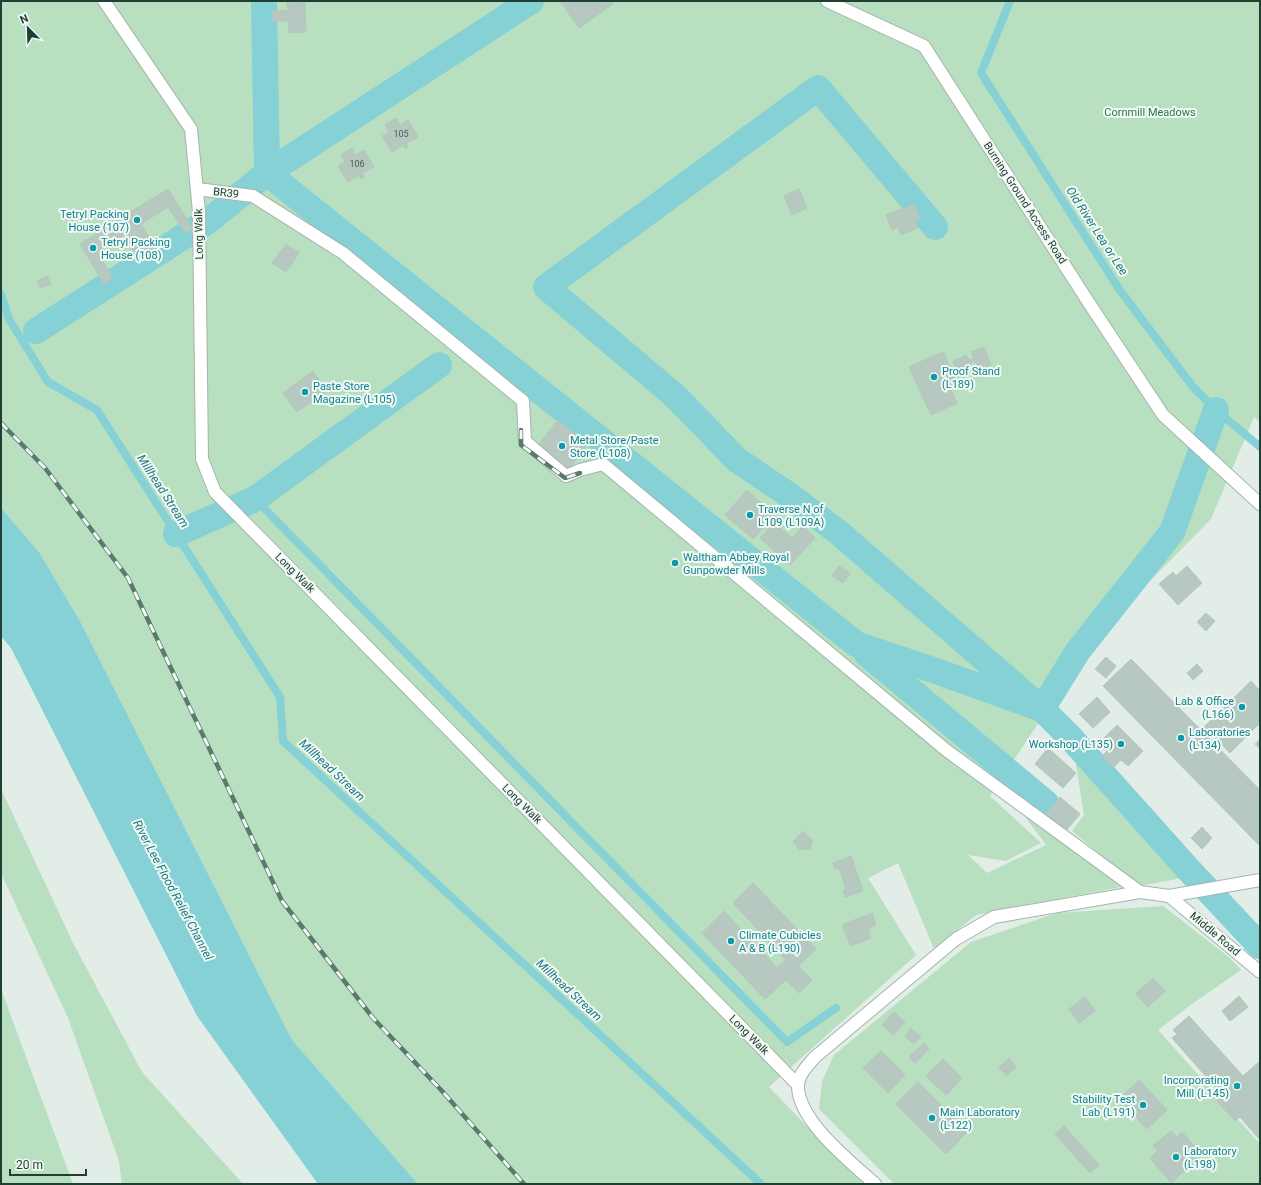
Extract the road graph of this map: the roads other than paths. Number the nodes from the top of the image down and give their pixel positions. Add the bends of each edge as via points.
1 (104, 1) edge
2 (827, 1) edge
3 (198, 190) junction
4 (1260, 504) edge
5 (1260, 880) edge
6 (1140, 892) junction
7 (1169, 896) junction
8 (1260, 972) edge
9 (798, 1085) junction
10 (875, 1184) edge

1 - 3 street, Long Walk via 191,129
2 - 4 street, Burning Ground Access Road via 924,46 1163,415
3 - 6 street, BR39 via 253,196 343,253 523,401 525,441 566,476 604,464 946,750
3 - 9 street, Long Walk via 202,459 215,492
5 - 7 street
6 - 7 street
6 - 9 street via 994,917 956,940 815,1057 803,1071
7 - 8 street, Middle Road
9 - 10 street via 807,1115 818,1131

